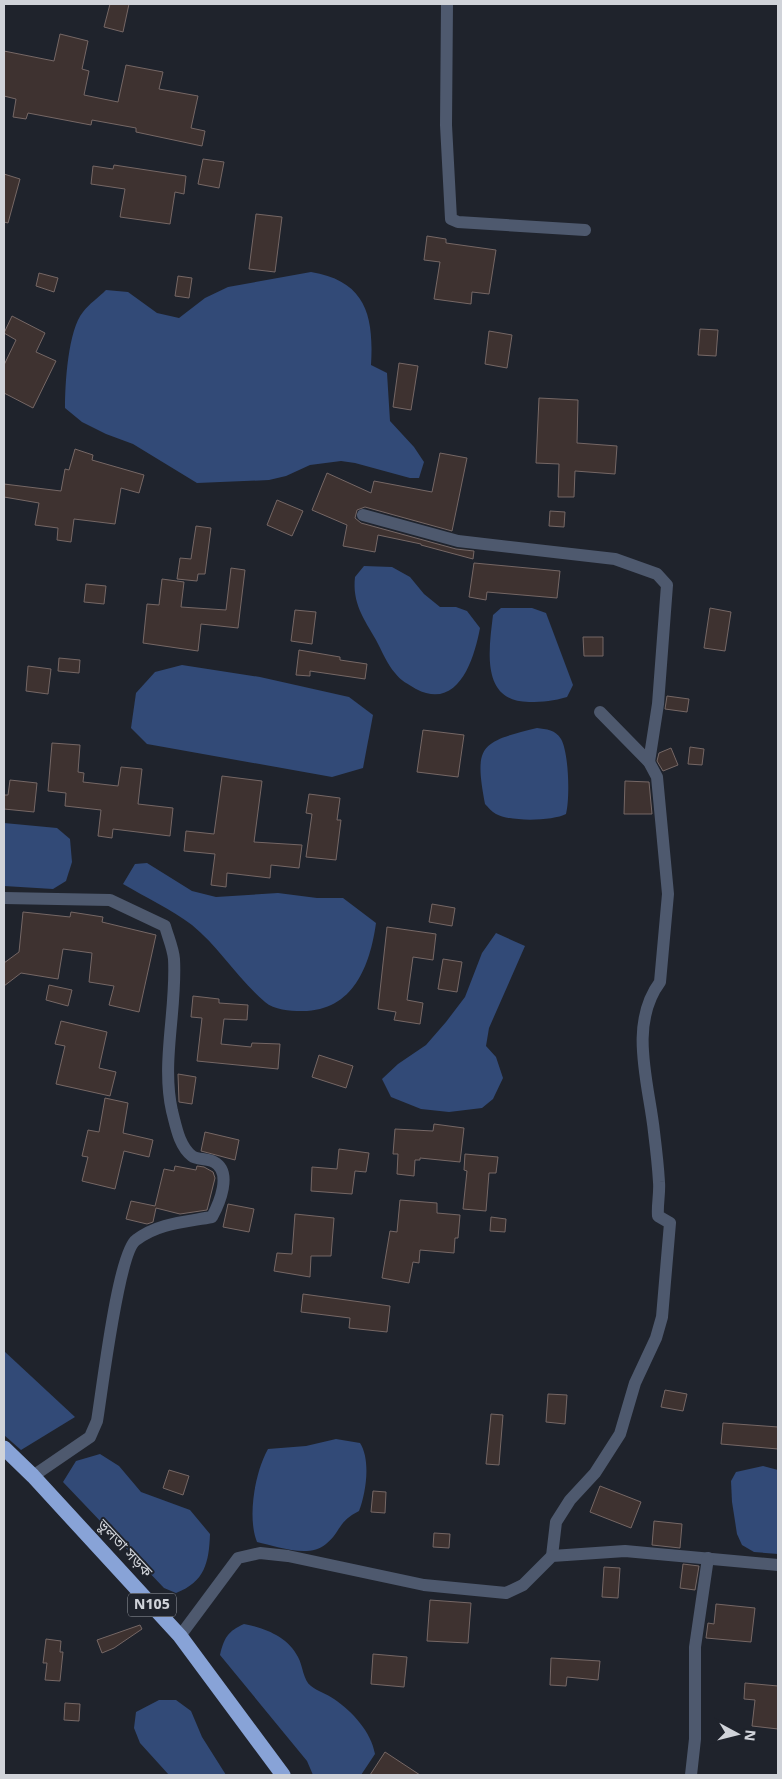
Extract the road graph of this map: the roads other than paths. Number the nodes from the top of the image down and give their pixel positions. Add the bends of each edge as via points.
1 (447, 4) edge
2 (585, 230) dead end
3 (363, 515) dead end
4 (600, 712) dead end
5 (649, 762) junction
6 (4, 898) edge
7 (4, 1448) edge
8 (33, 1476) junction
9 (552, 1556) junction
10 (708, 1558) junction
11 (778, 1565) edge
12 (180, 1636) junction
13 (283, 1775) edge
14 (691, 1775) edge

1 - 2 street via 446,126 451,219
3 - 5 street via 458,541 615,559 657,574 667,585 658,704
4 - 5 street
5 - 9 street via 657,777 660,796 668,894 660,982 651,993 643,1059 659,1182 657,1214 670,1222 662,1317 656,1338 634,1383 620,1434 556,1522
6 - 8 street via 110,900 165,926 174,958 169,1076 171,1106 178,1136 192,1156 214,1162 220,1169 223,1184 219,1204 212,1217 160,1226 129,1247 120,1280 97,1422 90,1437
7 - 8 highway, ভুলতা সড়ক / N105
8 - 12 highway, ভুলতা সড়ক / N105
9 - 10 street via 625,1551
9 - 12 street via 523,1585 506,1593 424,1585 260,1553 238,1558
10 - 11 street
10 - 14 street via 696,1647 695,1739
12 - 13 highway, ভুলতা সড়ক / N105

